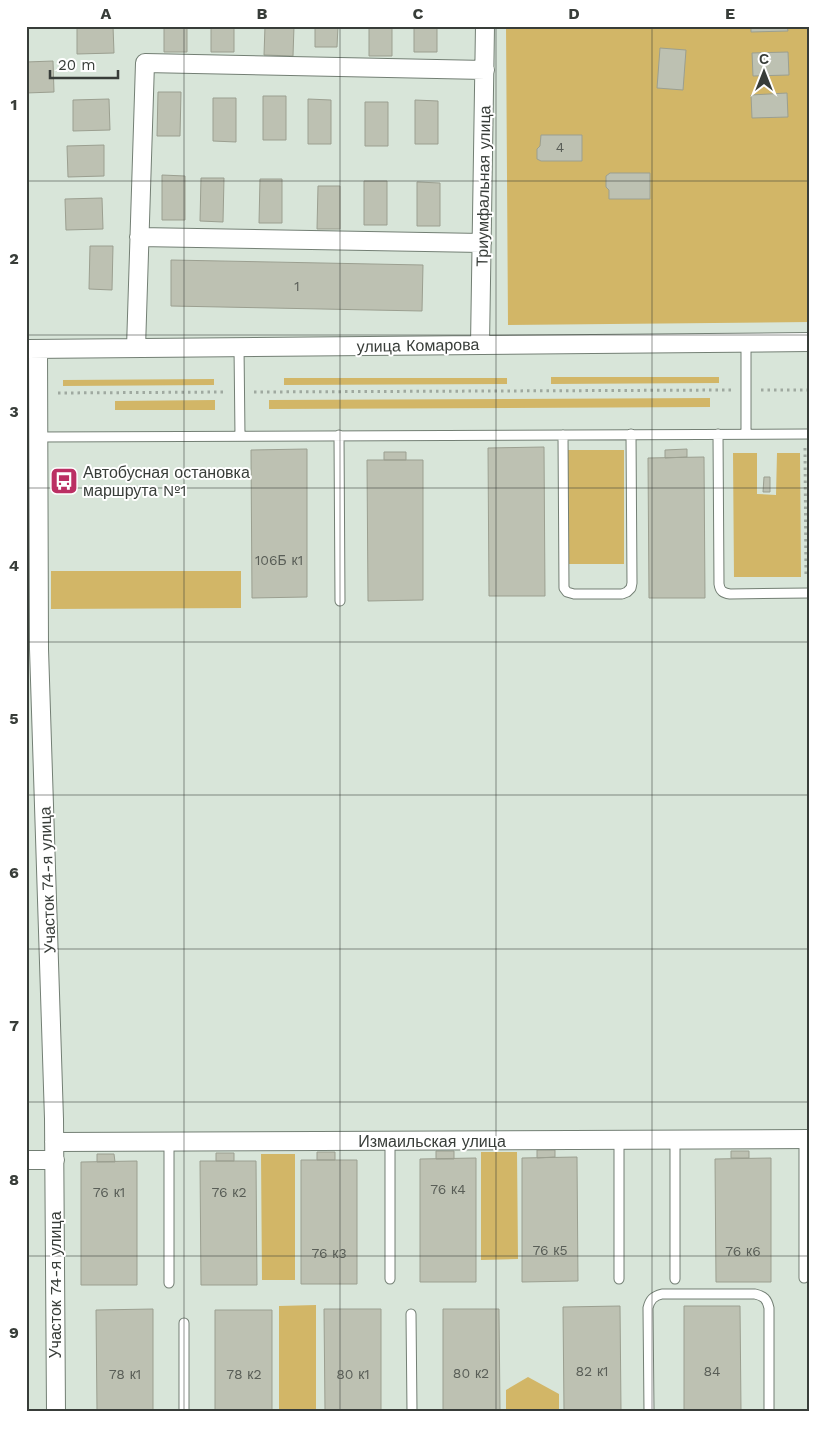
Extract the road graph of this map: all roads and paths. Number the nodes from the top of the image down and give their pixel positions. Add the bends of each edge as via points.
1 (486, 26) edge
2 (485, 70) junction
3 (139, 237) junction
4 (482, 243) junction
5 (746, 342) junction
6 (810, 342) edge
7 (480, 345) junction
8 (240, 347) junction
9 (136, 348) junction
10 (32, 349) edge
11 (746, 390) junction
12 (810, 390) edge
13 (228, 392) dead end
14 (250, 392) dead end
15 (50, 393) dead end
16 (631, 434) junction
17 (718, 434) junction
18 (746, 434) junction
19 (810, 434) edge
20 (339, 435) junction
21 (563, 435) junction
22 (240, 436) junction
23 (38, 437) junction
24 (805, 445) dead end
25 (806, 582) dead end
26 (810, 593) edge
27 (340, 602) dead end
28 (807, 1139) edge
29 (619, 1140) junction
30 (674, 1140) junction
31 (390, 1141) junction
32 (54, 1142) junction
33 (169, 1142) junction
34 (26, 1160) edge
35 (54, 1160) junction
36 (620, 1278) dead end
37 (675, 1278) dead end
38 (804, 1278) dead end
39 (390, 1279) dead end
40 (170, 1284) dead end
41 (411, 1314) dead end
42 (184, 1323) dead end
43 (56, 1411) edge
44 (184, 1411) edge
45 (412, 1411) edge
46 (649, 1411) edge
47 (769, 1411) edge

1 - 2 street, Триумфальная улица
2 - 3 street via 145,63
2 - 4 street, Триумфальная улица
3 - 4 street
3 - 9 street
4 - 7 street, Триумфальная улица
5 - 6 street, улица Комарова
5 - 7 street, улица Комарова
5 - 11 lane
7 - 8 street, улица Комарова
8 - 9 street, улица Комарова
8 - 22 lane
9 - 10 street, улица Комарова
10 - 23 street, Участок 74-я улица
11 - 12 path
11 - 14 path
11 - 18 lane
13 - 15 path
16 - 17 lane
16 - 21 lane
16 - 21 lane via 632,583 628,592 622,594 574,594 564,588
17 - 18 lane
17 - 26 lane via 720,589 730,594
18 - 19 lane
20 - 21 lane
20 - 22 lane
20 - 27 lane
22 - 23 lane
23 - 32 street, Участок 74-я улица via 39,649
24 - 25 path
28 - 30 street, Измаильская улица
28 - 38 lane
29 - 30 street, Измаильская улица
29 - 31 street, Измаильская улица
29 - 36 lane
30 - 37 lane
31 - 33 street, Измаильская улица
31 - 39 lane
32 - 33 street, Измаильская улица
32 - 35 street, Участок 74-я улица
33 - 40 lane
34 - 35 street
35 - 43 street, Участок 74-я улица
41 - 45 lane
42 - 44 lane
46 - 47 lane via 649,1302 662,1294 755,1294 768,1301

